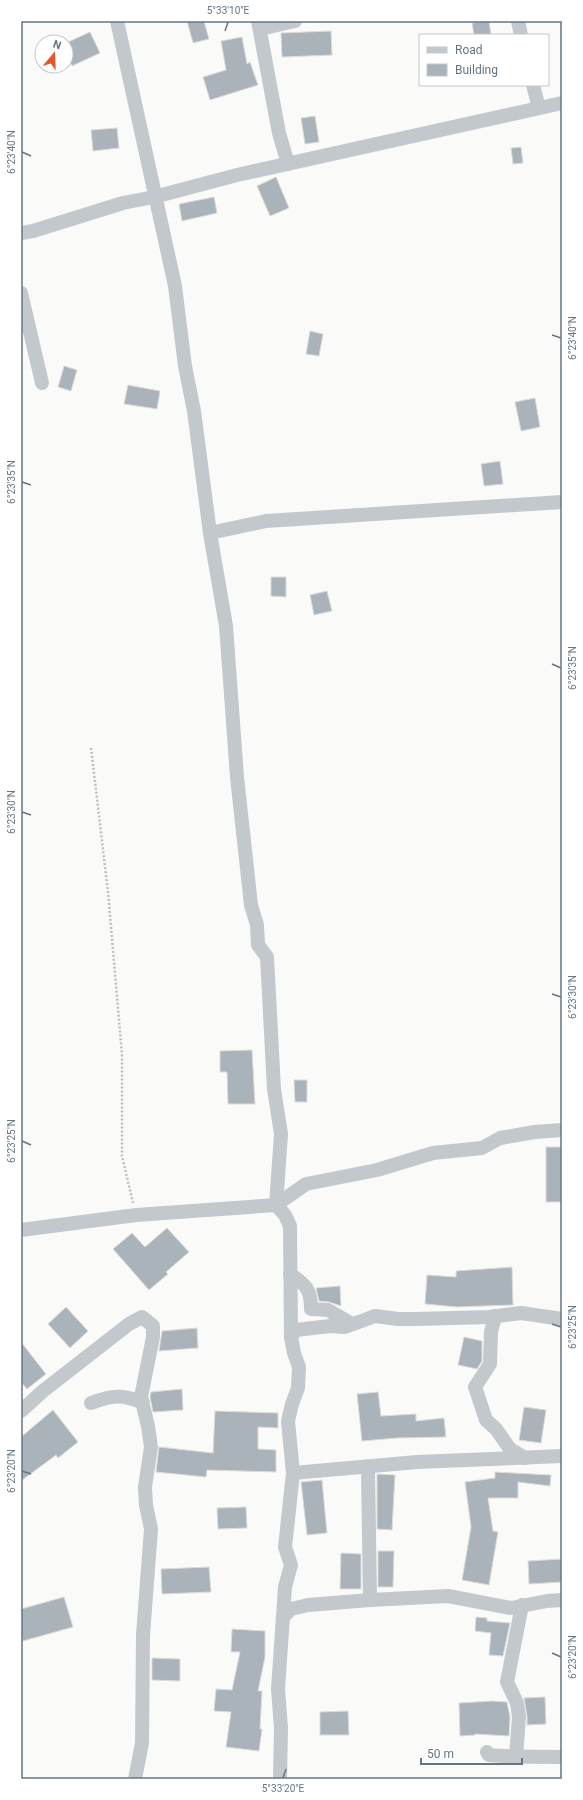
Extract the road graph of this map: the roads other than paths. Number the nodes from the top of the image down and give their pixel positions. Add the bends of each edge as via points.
1 (117, 21) edge
2 (295, 21) edge
3 (518, 21) edge
4 (259, 25) edge
5 (521, 34) edge
6 (533, 86) edge
7 (562, 103) edge
8 (539, 108) junction
9 (288, 164) junction
10 (154, 197) junction
11 (21, 233) edge
12 (21, 293) edge
13 (42, 383) dead end
14 (562, 502) edge
15 (210, 533) junction
16 (562, 1130) edge
17 (276, 1205) junction
18 (21, 1230) edge
19 (290, 1274) junction
20 (495, 1316) junction
21 (562, 1319) edge
22 (352, 1324) junction
23 (291, 1337) junction
24 (91, 1403) dead end
25 (143, 1403) junction
26 (21, 1411) edge
27 (562, 1456) edge
28 (525, 1458) junction
29 (368, 1466) junction
30 (293, 1473) junction
31 (370, 1600) junction
32 (562, 1600) edge
33 (522, 1605) junction
34 (283, 1618) junction
35 (487, 1752) dead end
36 (516, 1756) junction
37 (562, 1757) edge
38 (135, 1779) edge
39 (280, 1779) edge

1 - 10 street
2 - 4 street
3 - 5 street
4 - 9 street via 279,134
6 - 8 street
7 - 8 street
8 - 9 street
9 - 10 street
10 - 11 street via 123,203 33,232
10 - 15 street via 175,286
12 - 13 street
14 - 15 street via 266,521
15 - 17 street via 226,626 251,905 257,925 258,945 267,957 274,1089 281,1134
16 - 17 street via 500,1138 482,1148 433,1154 377,1170 306,1184
17 - 18 street via 136,1215
17 - 19 street via 290,1226
19 - 22 street via 306,1286 311,1296 311,1309 328,1310
19 - 23 street
20 - 21 street via 521,1314
20 - 22 street via 398,1319 375,1316
20 - 28 street via 491,1332 490,1364 475,1387 486,1420 510,1449
22 - 23 street via 345,1327 296,1330
23 - 30 street via 299,1367 298,1388 288,1421
24 - 25 street via 120,1395
25 - 26 street via 141,1397 153,1326 142,1317 129,1324
25 - 38 street via 151,1447 145,1487 151,1529 143,1635 142,1743
27 - 28 street
28 - 29 street
29 - 30 street
29 - 31 street
30 - 34 street via 285,1546 291,1565 285,1588
31 - 33 street via 448,1596 499,1607 511,1608
31 - 34 street via 308,1605 291,1609
32 - 33 street
33 - 36 street via 507,1682 517,1703 519,1717
34 - 39 street via 278,1689 281,1728
35 - 36 street via 489,1755
36 - 37 street

